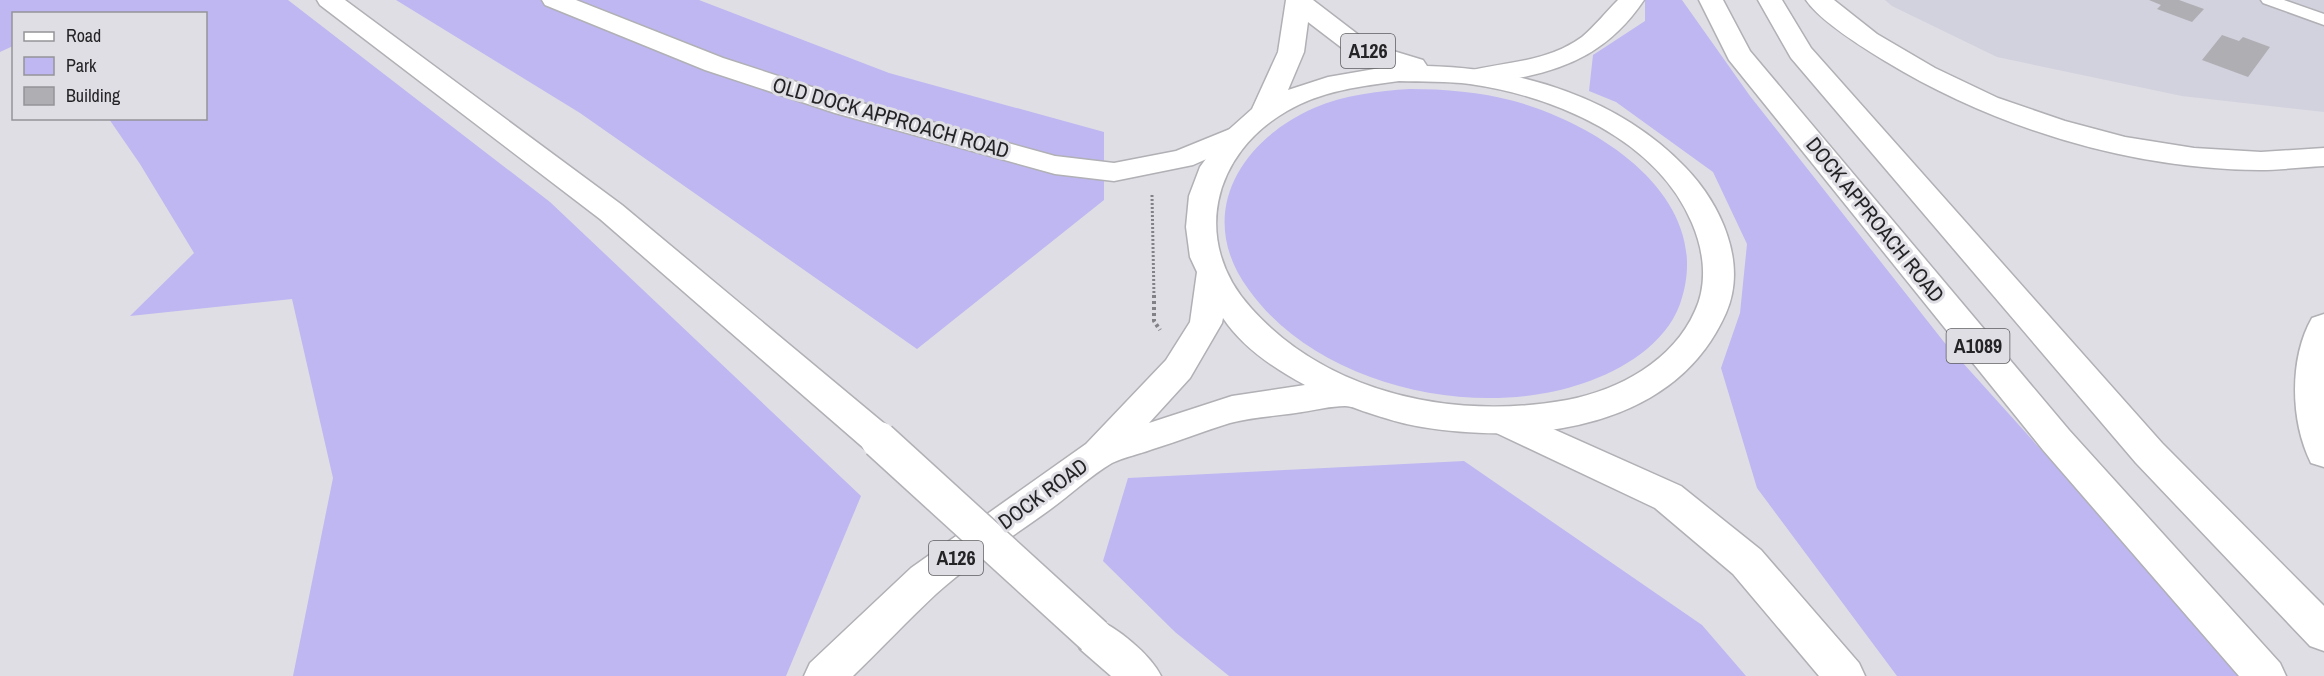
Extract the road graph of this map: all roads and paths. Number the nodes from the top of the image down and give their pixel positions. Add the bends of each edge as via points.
1 (329, 0) edge
2 (554, 0) edge
3 (1298, 0) edge
4 (1632, 0) edge
5 (1711, 0) edge
6 (1770, 0) edge
7 (1818, 0) edge
8 (2269, 0) edge
9 (2324, 20) edge
10 (1463, 75) junction
11 (1264, 113) junction
12 (1235, 136) junction
13 (2324, 157) edge
14 (1144, 167) junction
15 (1212, 275) junction
16 (2324, 326) edge
17 (1190, 350) junction
18 (1350, 392) junction
19 (1504, 421) junction
20 (2324, 453) edge
21 (1099, 454) junction
22 (2324, 633) edge
23 (825, 676) edge
24 (1140, 676) edge
25 (1844, 676) edge
26 (2265, 676) edge

1 - 24 main road, bridge via 611,212 879,440
2 - 14 main road, OLD DOCK APPROACH ROAD via 714,64 958,140 1055,165 1114,172
3 - 10 main road, A126 via 1346,41 1384,59
3 - 11 main road, A126 via 1291,52
4 - 10 main road via 1589,43 1565,57 1530,68
5 - 26 main road, DOCK APPROACH ROAD / A1089 via 1738,54 2056,440
6 - 22 main road, A1089 via 1800,52 2149,453
7 - 13 main road via 1880,49 1928,76 1977,99 2072,132 2202,157 2290,161
8 - 9 lane
10 - 11 main road via 1400,73 1350,80 1304,93
10 - 19 main road via 1520,85 1562,99 1637,139 1668,165 1692,195 1710,227 1718,260 1717,294 1706,327 1683,357 1651,383 1608,403 1558,416
11 - 12 main road
12 - 14 main road, OLD DOCK APPROACH ROAD via 1182,159
12 - 15 main road via 1204,186 1199,214 1201,244
14 - 17 path via 1152,185 1154,321 1167,341
15 - 17 main road, DOCK ROAD / A126 via 1206,323
15 - 18 main road via 1233,308 1263,340 1303,368
16 - 20 main road via 2312,374 2317,432
17 - 21 main road, DOCK ROAD / A126 via 1178,369
18 - 19 main road via 1400,408 1452,418
18 - 21 main road, DOCK ROAD / A126 via 1232,409
19 - 25 main road via 1668,497 1747,562
21 - 23 main road, DOCK ROAD / A126 via 925,580

